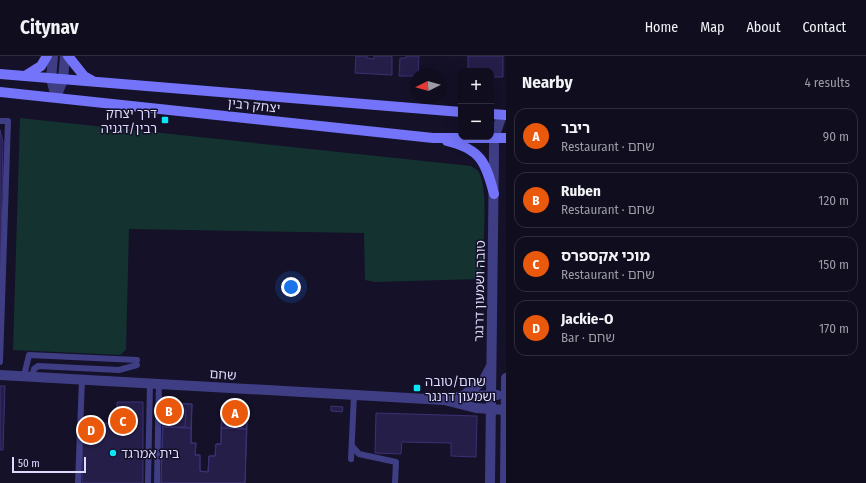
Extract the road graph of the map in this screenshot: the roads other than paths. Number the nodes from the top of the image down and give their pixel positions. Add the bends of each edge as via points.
1 (47, 56) edge
2 (53, 56) edge
3 (65, 56) edge
4 (68, 56) edge
5 (0, 74) edge
6 (25, 76) junction
7 (51, 79) junction
8 (63, 80) junction
9 (97, 83) junction
10 (0, 92) edge
11 (56, 97) junction
12 (458, 112) edge
13 (494, 114) edge
14 (504, 115) edge
15 (0, 120) edge
16 (506, 128) edge
17 (433, 138) junction
18 (458, 138) edge
19 (494, 138) joint
20 (506, 138) edge
21 (494, 140) edge
22 (494, 194) junction
23 (0, 362) edge
24 (492, 365) junction
25 (0, 375) edge
26 (28, 376) junction
27 (506, 378) edge
28 (82, 379) junction
29 (154, 383) junction
30 (354, 395) junction
31 (491, 395) junction
32 (461, 396) junction
33 (506, 396) edge
34 (444, 400) junction
35 (491, 409) junction
36 (506, 410) edge
37 (352, 446) junction
38 (351, 459) dead end
39 (78, 483) edge
40 (148, 483) edge
41 (157, 483) edge
42 (395, 483) edge
43 (490, 483) edge
44 (505, 483) edge

1 - 6 main road via 40,66
2 - 7 street
3 - 8 street
4 - 9 main road via 84,76
5 - 6 main road, יצחק רבין
6 - 7 main road, יצחק רבין
7 - 8 main road, יצחק רבין
7 - 11 street
8 - 9 main road, יצחק רבין
8 - 11 street
9 - 12 main road, יצחק רבין
10 - 11 main road, יצחק רבין
11 - 17 main road, יצחק רבין
13 - 14 main road
14 - 16 street
14 - 19 street, טובה ושמעון דרנגר
15 - 23 lane via 8,120
17 - 18 main road, יצחק רבין
17 - 22 main road via 462,146 480,158 488,172
19 - 20 main road, יצחק רבין
21 - 22 street, טובה ושמעון דרנגר
22 - 24 street, טובה ושמעון דרנגר
24 - 31 street, טובה ושמעון דרנגר
24 - 32 street via 483,381
25 - 26 street, שחם
26 - 26 lane via 29,355 137,362 119,370 38,366
26 - 28 street, שחם
27 - 33 street
28 - 29 street, שחם
28 - 39 lane
29 - 30 street, שחם
29 - 40 lane
29 - 41 lane
30 - 34 street, שחם
30 - 37 lane
31 - 32 street, שחם
31 - 33 street, שחם
31 - 35 street, טובה ושמעון דרנגר
32 - 34 street, שחם
33 - 36 street
34 - 35 street, שחם
35 - 36 street, שחם
35 - 43 street, טובה ושמעון דרנגר
36 - 44 street
37 - 38 lane
37 - 42 lane via 360,454 396,462

